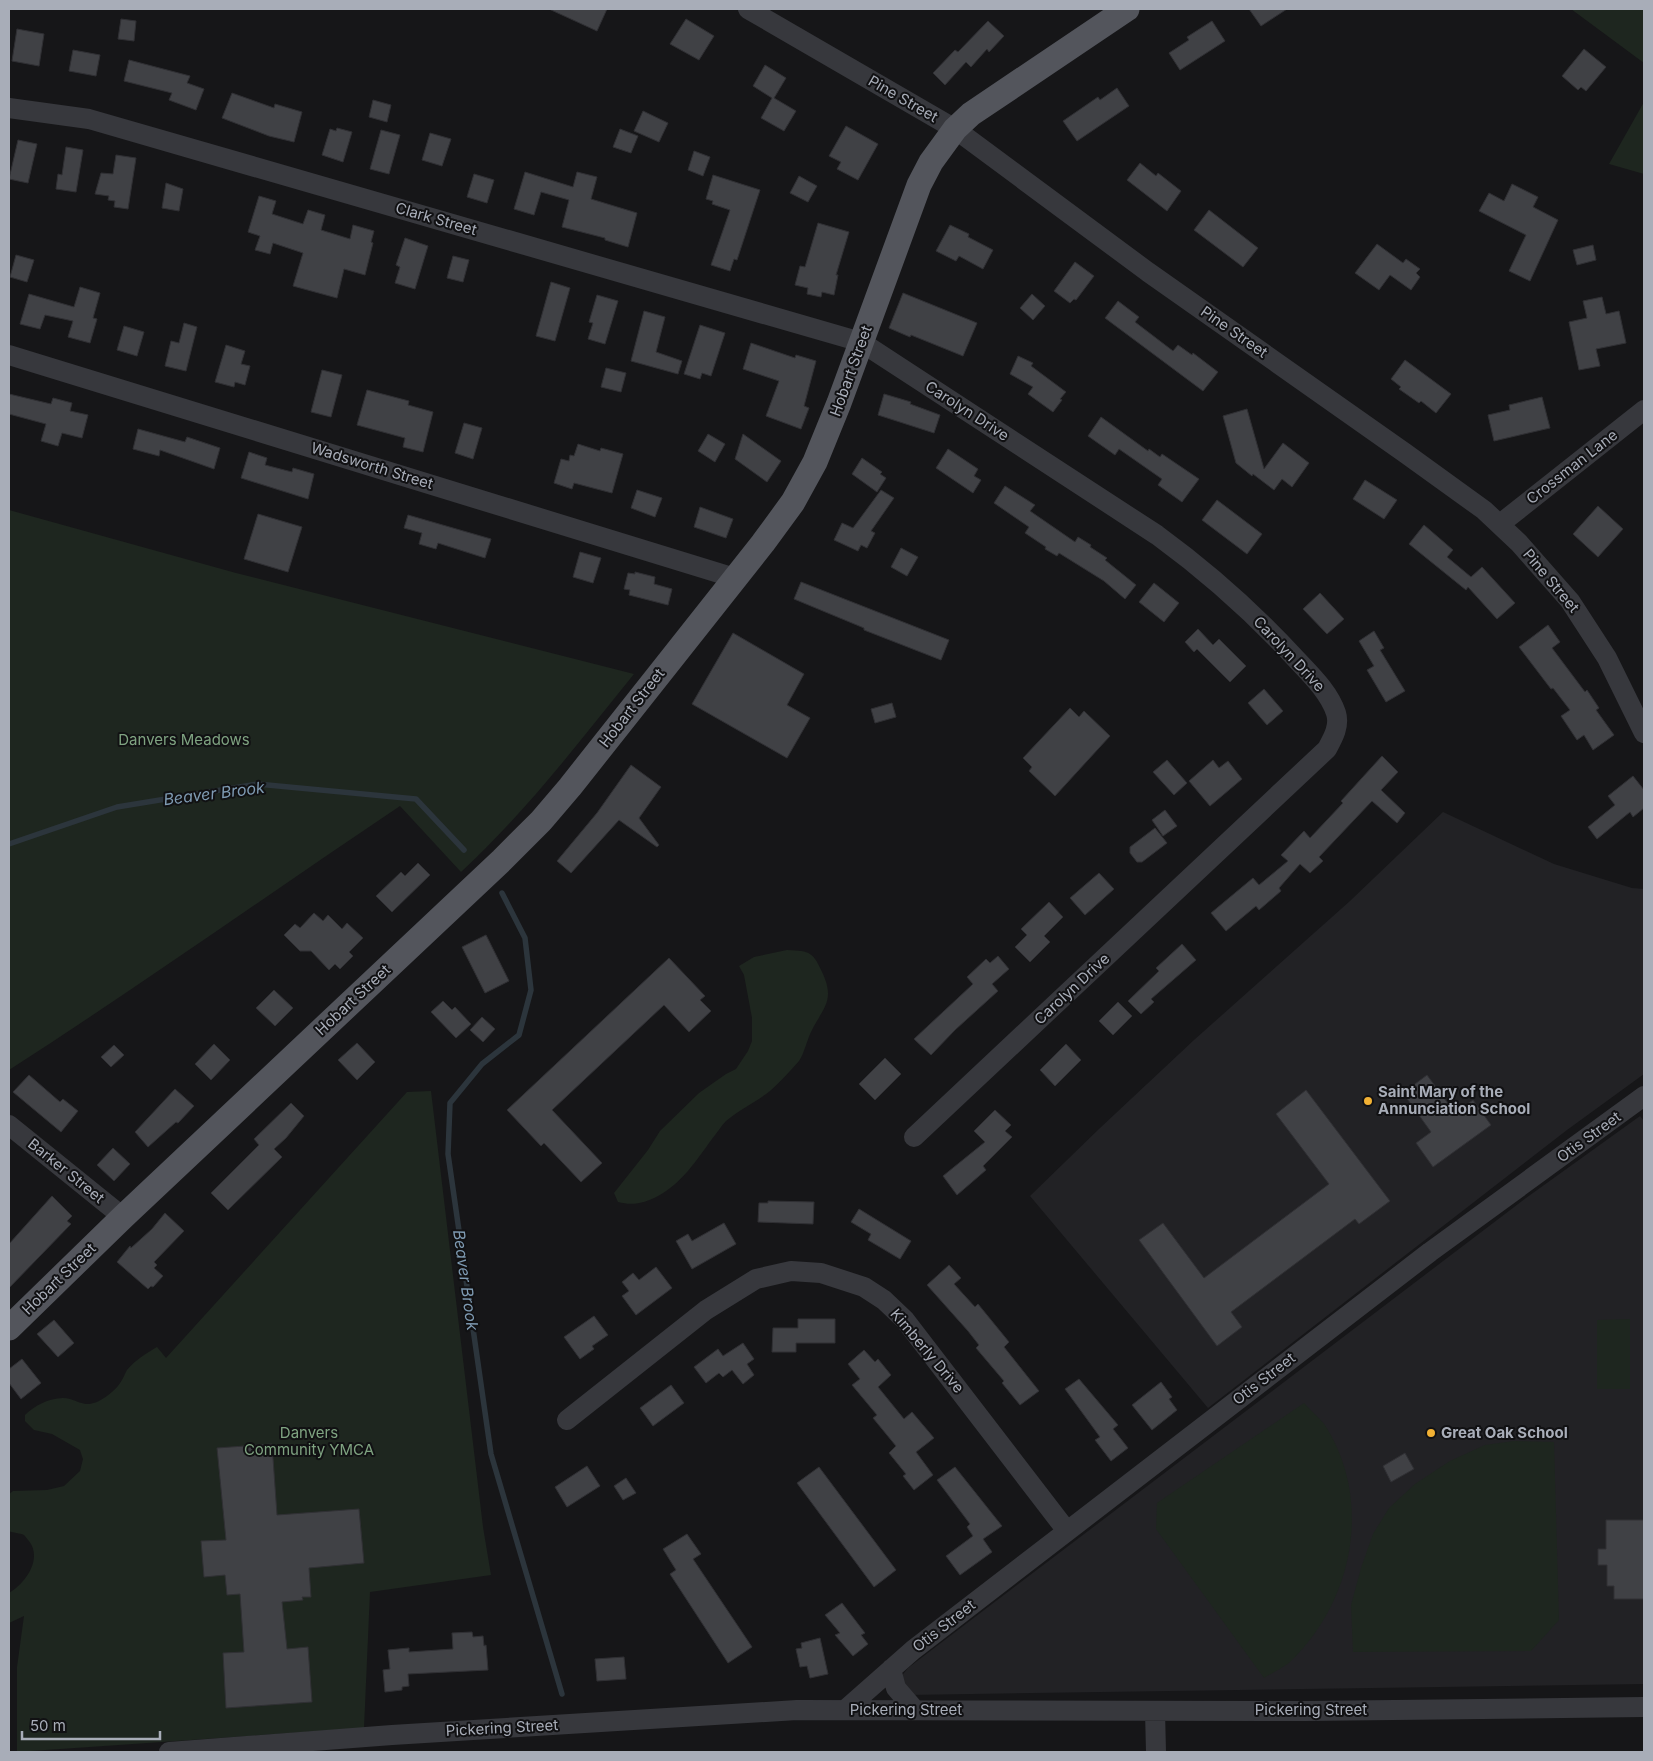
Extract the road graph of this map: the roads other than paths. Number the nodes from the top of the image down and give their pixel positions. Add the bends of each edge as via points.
1 (748, 9) edge
2 (1127, 9) edge
3 (9, 108) edge
4 (955, 129) junction
5 (861, 342) junction
6 (9, 355) edge
7 (1644, 410) edge
8 (1500, 524) junction
9 (736, 578) junction
10 (1644, 733) edge
11 (1644, 1096) edge
12 (9, 1125) edge
13 (914, 1137) dead end
14 (122, 1217) junction
15 (9, 1328) edge
16 (567, 1420) dead end
17 (1067, 1531) junction
18 (891, 1669) junction
19 (1644, 1706) edge
20 (845, 1710) junction
21 (915, 1710) junction
22 (1155, 1710) junction
23 (353, 1745) edge
24 (169, 1752) edge
25 (1156, 1752) edge

1 - 4 street, Pine Street
2 - 4 main road, Hobart Street via 990,100
3 - 5 street, Clark Street via 89,119
4 - 5 main road, Hobart Street via 919,185
4 - 8 street, Pine Street via 1148,272
5 - 9 main road, Hobart Street via 805,482
5 - 13 street, Carolyn Drive via 1183,554 1236,597 1268,629 1328,695 1337,715 1333,738 1313,764
6 - 9 street, Wadsworth Street
7 - 8 street, Crossman Lane
8 - 10 street, Pine Street via 1554,581 1582,618 1607,658
9 - 14 main road, Hobart Street via 570,787 523,840
11 - 17 street, Otis Street via 1430,1252
12 - 14 street, Barker Street
14 - 15 main road, Hobart Street
16 - 17 street, Kimberly Drive via 706,1310 756,1279 791,1271 821,1273 864,1287 905,1320
17 - 18 street, Otis Street
18 - 20 street, Otis Street
18 - 21 street via 896,1688
19 - 22 street, Pickering Street
20 - 21 street, Pickering Street
20 - 23 street, Pickering Street via 781,1711
21 - 22 street, Pickering Street
22 - 25 street
23 - 24 street, Pickering Street

